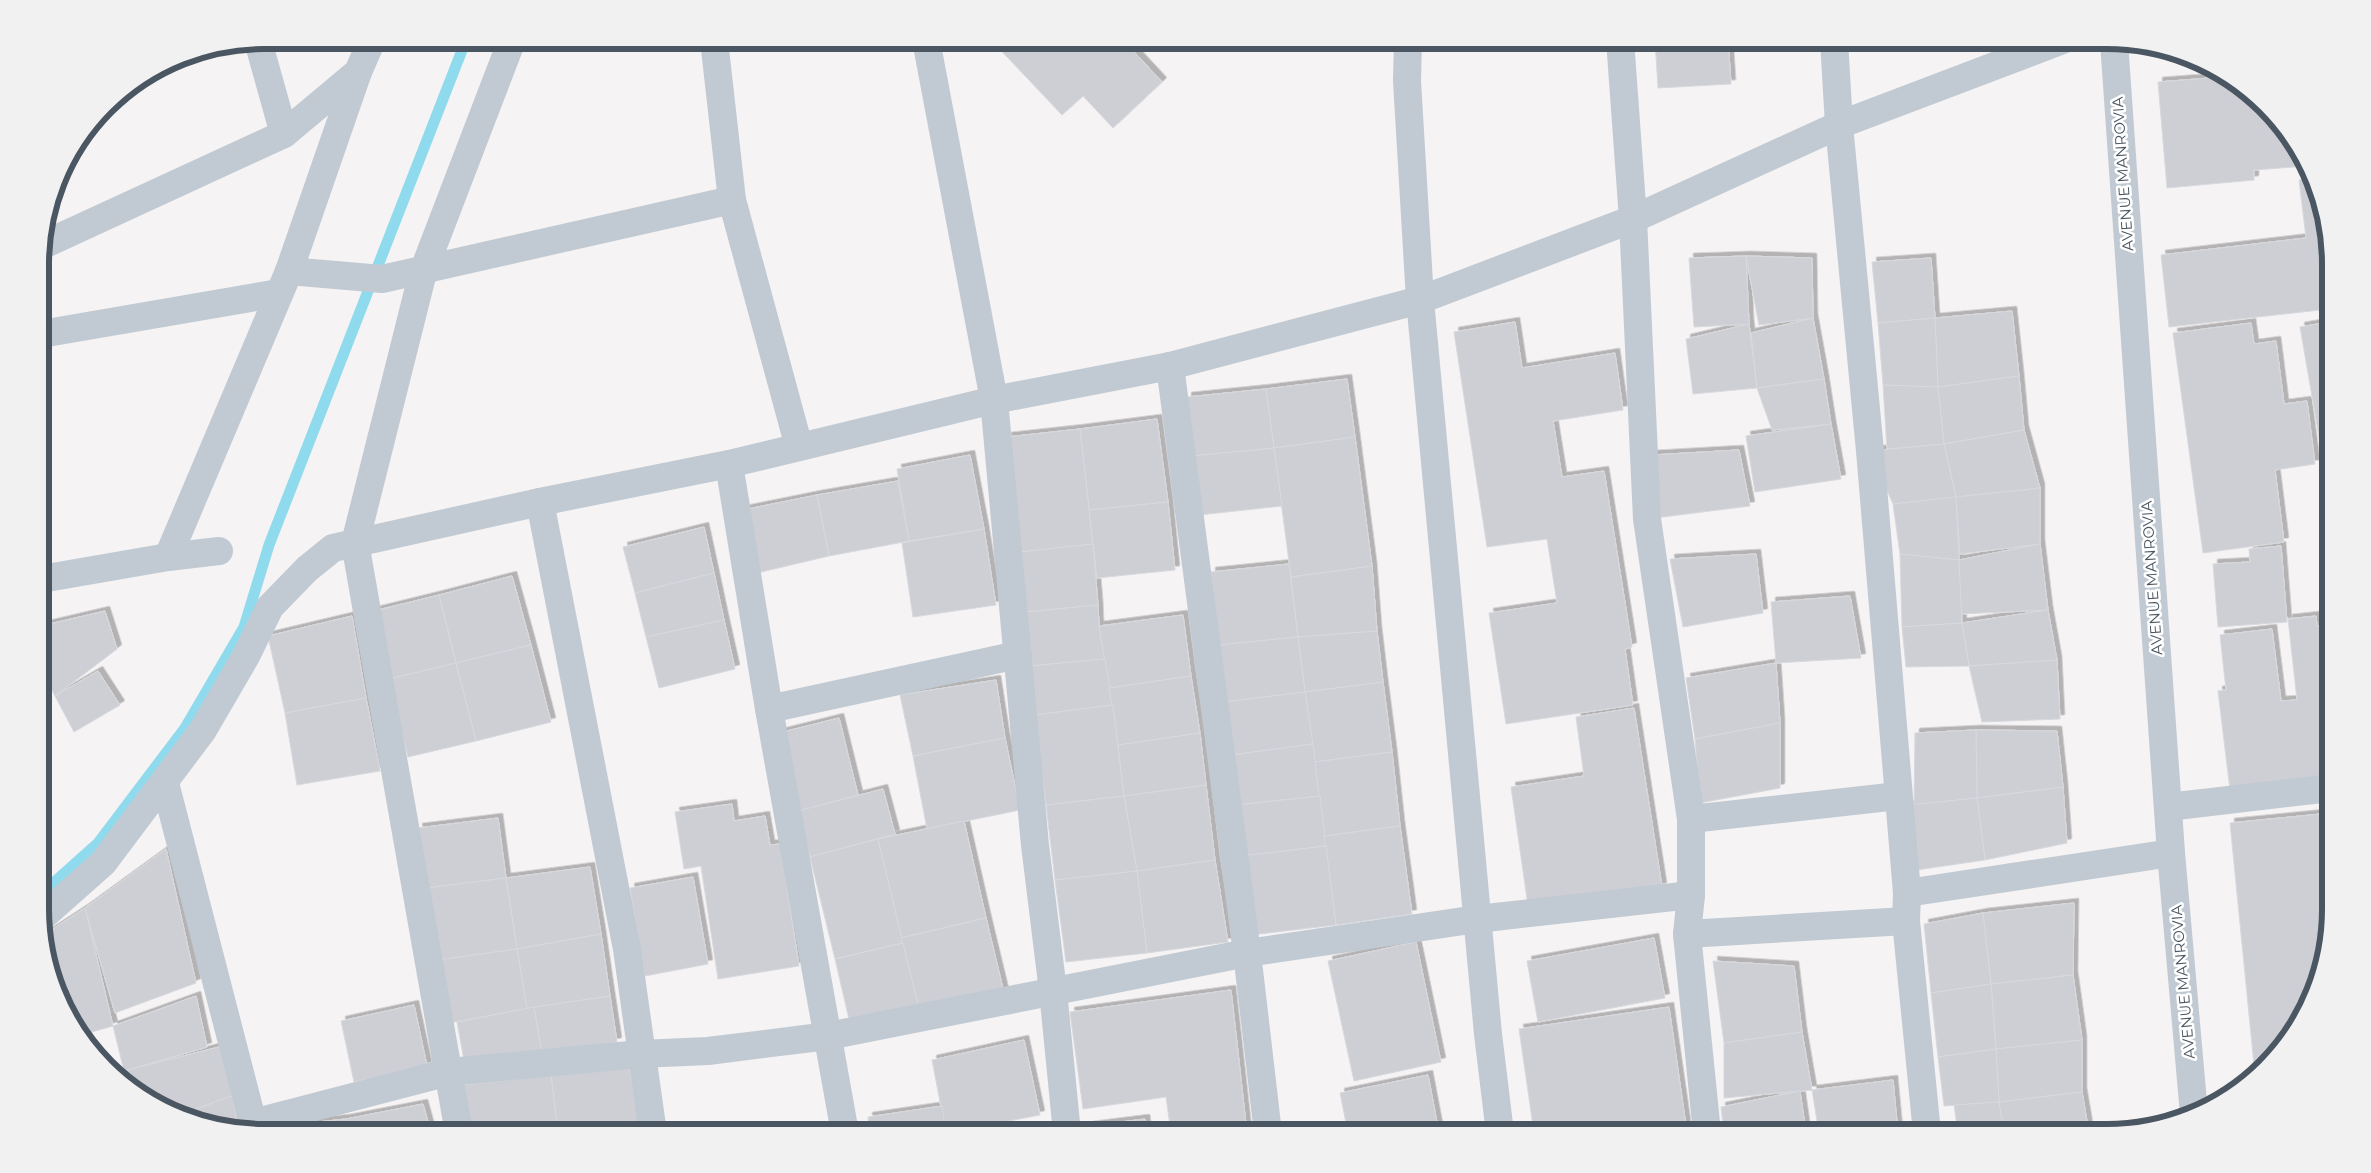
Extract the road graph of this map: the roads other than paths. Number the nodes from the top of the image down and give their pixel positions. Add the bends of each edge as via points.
1 (260, 49) edge
2 (368, 49) edge
3 (509, 49) edge
4 (715, 49) edge
5 (928, 49) edge
6 (1408, 49) edge
7 (1621, 49) edge
8 (1834, 49) edge
9 (2039, 49) edge
10 (2114, 49) edge
11 (358, 72) junction
12 (1838, 125) junction
13 (284, 134) junction
14 (732, 200) junction
15 (1633, 220) junction
16 (50, 242) edge
17 (423, 272) junction
18 (284, 282) junction
19 (1420, 300) junction
20 (49, 332) edge
21 (1170, 366) junction
22 (994, 400) junction
23 (799, 447) junction
24 (729, 464) junction
25 (540, 502) junction
26 (355, 543) junction
27 (219, 551) dead end
28 (168, 557) junction
29 (49, 578) edge
30 (1018, 655) junction
31 (769, 709) junction
32 (165, 783) junction
33 (2322, 789) edge
34 (1898, 796) junction
35 (2168, 807) junction
36 (1691, 819) junction
37 (2172, 853) junction
38 (1907, 893) junction
39 (1691, 895) junction
40 (49, 911) edge
41 (1477, 919) junction
42 (1906, 921) junction
43 (1687, 934) junction
44 (1247, 953) junction
45 (1053, 991) junction
46 (828, 1036) junction
47 (640, 1054) junction
48 (449, 1072) junction
49 (2193, 1106) edge
50 (253, 1124) edge
51 (265, 1124) edge
52 (458, 1124) edge
53 (651, 1124) edge
54 (843, 1124) edge
55 (1066, 1124) edge
56 (1267, 1124) edge
57 (1499, 1124) edge
58 (1706, 1124) edge
59 (1926, 1124) edge

1 - 13 street
2 - 11 street
3 - 17 street
4 - 14 street
5 - 22 street
6 - 19 street
7 - 15 street
8 - 12 street
9 - 12 street
10 - 35 street, AVENUE MANROVIA
11 - 13 street
11 - 18 street
12 - 15 street
12 - 34 street via 1869,441
13 - 16 street
14 - 17 street
14 - 23 street
15 - 19 street
15 - 36 street via 1647,520
17 - 18 street via 382,279 327,273
17 - 26 street
18 - 20 street
18 - 28 street
19 - 21 street
19 - 41 street
21 - 22 street
21 - 44 street
22 - 23 street
22 - 30 street
23 - 24 street
24 - 25 street
24 - 31 street
25 - 26 street
25 - 47 street via 627,949
26 - 32 street via 333,548 270,607 203,730
26 - 48 street
27 - 28 street
28 - 29 street
30 - 31 street
30 - 45 street via 1035,845
31 - 46 street
32 - 40 street via 102,863
32 - 50 street
33 - 35 street
34 - 36 street
34 - 38 street
35 - 37 street, AVENUE MANROVIA
36 - 39 street
37 - 38 street
37 - 49 street, AVENUE MANROVIA
38 - 42 street
39 - 41 street
39 - 43 street
41 - 44 street
41 - 57 street
42 - 43 street
42 - 59 street
43 - 58 street
44 - 45 street
44 - 56 street
45 - 46 street
45 - 55 street
46 - 47 street
46 - 54 street
47 - 48 street
47 - 53 street
48 - 51 street
48 - 52 street

